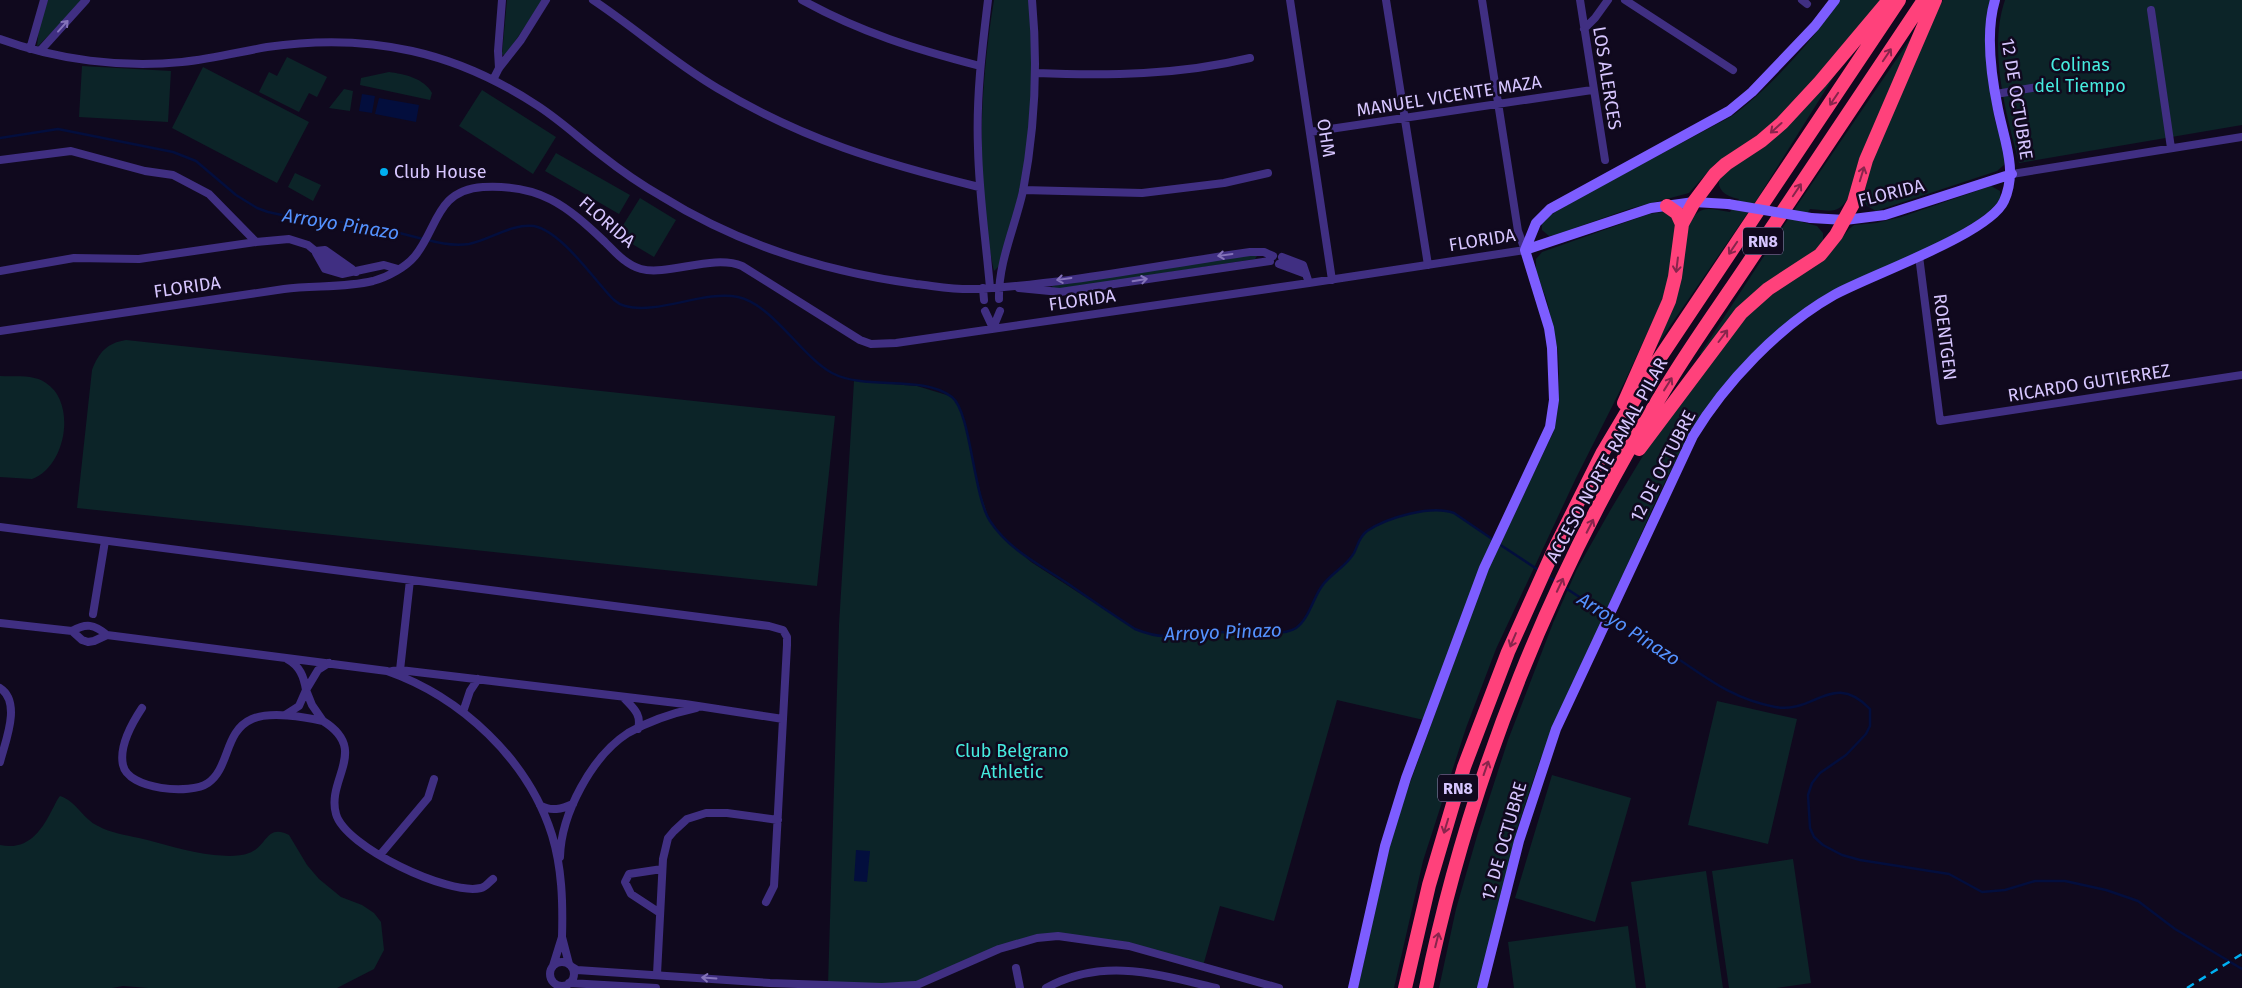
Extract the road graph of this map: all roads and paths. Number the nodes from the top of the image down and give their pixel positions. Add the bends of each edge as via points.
1 (44, 0) edge
2 (86, 0) edge
3 (502, 0) edge
4 (546, 0) edge
5 (593, 0) edge
6 (802, 0) edge
7 (988, 0) edge
8 (1032, 0) edge
9 (1290, 0) edge
10 (1386, 0) edge
11 (1482, 0) edge
12 (1580, 0) edge
13 (1608, 0) edge
14 (1624, 0) edge
15 (1835, 0) edge
16 (1889, 0) edge
17 (1899, 0) edge
18 (1924, 0) edge
19 (1935, 0) edge
20 (1995, 0) edge
21 (2151, 10) dead end
22 (1584, 29) junction
23 (0, 39) edge
24 (30, 49) junction
25 (40, 51) junction
26 (1250, 58) dead end
27 (980, 66) junction
28 (499, 68) junction
29 (1733, 70) dead end
30 (1036, 73) junction
31 (493, 80) junction
32 (2050, 85) dead end
33 (1592, 90) junction
34 (1996, 94) junction
35 (1499, 104) junction
36 (1404, 118) junction
37 (1310, 132) junction
38 (2242, 137) edge
39 (2171, 148) junction
40 (0, 160) edge
41 (1605, 160) dead end
42 (1268, 173) dead end
43 (2012, 174) junction
44 (980, 187) junction
45 (1023, 190) junction
46 (1694, 202) junction
47 (1667, 206) junction
48 (1845, 220) junction
49 (1682, 224) junction
50 (256, 242) junction
51 (1525, 250) junction
52 (1258, 251) junction
53 (1919, 256) junction
54 (1280, 260) dead end
55 (1259, 262) junction
56 (1428, 265) junction
57 (398, 269) junction
58 (0, 271) edge
59 (1332, 280) junction
60 (1309, 283) junction
61 (994, 287) junction
62 (984, 300) dead end
63 (999, 300) dead end
64 (985, 311) dead end
65 (1000, 311) dead end
66 (993, 328) junction
67 (0, 331) edge
68 (2242, 375) edge
69 (1940, 421) joint
70 (1603, 452) junction
71 (1610, 487) junction
72 (0, 527) edge
73 (105, 541) junction
74 (410, 580) junction
75 (93, 614) junction
76 (0, 623) edge
77 (83, 625) junction
78 (100, 629) junction
79 (72, 631) junction
80 (107, 635) junction
81 (283, 657) junction
82 (329, 663) junction
83 (401, 673) junction
84 (478, 680) junction
85 (0, 688) edge
86 (306, 690) junction
87 (624, 698) junction
88 (701, 707) junction
89 (142, 708) dead end
90 (463, 712) junction
91 (285, 715) junction
92 (783, 719) junction
93 (323, 721) junction
94 (638, 728) junction
95 (0, 762) edge
96 (434, 778) dead end
97 (540, 804) junction
98 (573, 804) junction
99 (778, 820) junction
100 (380, 856) junction
101 (662, 869) junction
102 (560, 872) junction
103 (493, 879) dead end
104 (766, 902) dead end
105 (660, 913) junction
106 (562, 936) junction
107 (553, 966) junction
108 (570, 966) junction
109 (1016, 968) dead end
110 (657, 974) junction
111 (551, 978) junction
112 (922, 984) junction
113 (563, 985) edge
114 (770, 985) edge
115 (552, 988) edge
116 (656, 988) edge
117 (910, 988) edge
118 (1020, 988) edge
119 (1046, 988) edge
120 (1216, 988) edge
121 (1279, 988) edge
122 (1353, 988) edge
123 (1405, 988) edge
124 (1426, 988) edge
125 (1482, 988) edge

1 - 24 street
25 -> 2 street
3 - 28 street
4 - 28 street
5 - 44 street via 692,73 781,123 853,153
6 - 27 street via 886,40
7 - 27 street
8 - 30 street
9 - 37 street, OHM
10 - 36 street
11 - 35 street
12 - 22 street, LOS ALERCES
13 - 22 street
14 - 29 street
15 - 51 street via 1815,26 1740,103 1715,120 1550,210 1536,223
16 -> 46 highway via 1782,123 1726,164
17 -> 70 highway, ACCESO NORTE RAMAL PILAR / RN8 via 1653,368
71 -> 18 highway, ACCESO NORTE RAMAL PILAR / RN8 via 1686,355
48 -> 19 highway via 1854,202 1866,160
20 - 34 street, 12 DE OCTUBRE via 1990,33
21 - 39 street
22 - 33 street, LOS ALERCES
23 - 24 street
24 - 25 street
25 - 31 street via 88,60 157,64 286,45 344,42 415,52
26 - 30 street via 1201,68 1146,73
27 - 44 street
28 - 31 street
30 - 45 street
31 - 61 street via 549,114 642,184 728,232 789,256 853,273 931,286
32 - 34 street
33 - 35 street, MANUEL VICENTE MAZA
33 - 41 street, LOS ALERCES
34 - 43 street, 12 DE OCTUBRE
35 - 36 street, MANUEL VICENTE MAZA
35 - 51 street via 1518,231
36 - 37 street, MANUEL VICENTE MAZA
36 - 56 street
37 - 59 street, OHM
38 - 39 street, FLORIDA
39 - 43 street, FLORIDA
40 - 50 street via 71,152 173,175 209,194
42 - 45 street via 1224,183 1142,193
43 - 48 street, FLORIDA via 1896,212
43 - 53 street, 12 DE OCTUBRE via 2003,203 1995,215
44 - 61 street
45 - 61 street
46 - 47 street, FLORIDA
46 - 48 street, FLORIDA, bridge
46 - 49 highway
47 - 49 highway via 1677,213
47 - 51 street, FLORIDA via 1651,208
71 -> 48 highway via 1741,313 1768,289 1820,255
49 -> 70 highway via 1669,301
50 - 57 street via 299,241 330,263 356,272 384,265
50 - 58 street via 140,259 69,258
51 - 56 street, FLORIDA
51 - 122 street via 1549,328 1554,368 1553,413 1545,439 1484,568 1401,794 1385,846
52 - 55 street
52 - 55 street via 1271,258
52 -> 61 street
53 - 69 street, ROENTGEN
53 - 125 street, 12 DE OCTUBRE via 1851,286 1809,311 1722,394 1693,436 1556,729 1503,897
54 - 60 street via 1303,265
61 -> 55 street via 1060,292
56 - 59 street, FLORIDA
57 - 66 street, FLORIDA via 412,260 444,205 456,196 482,187 522,189 563,204 637,267 651,270 723,262 737,264 865,342 896,343
57 - 67 street, FLORIDA via 382,278 358,284 298,287
59 - 60 street, FLORIDA
60 - 66 street, FLORIDA
61 - 62 street
61 - 63 street
64 - 66 street
65 - 66 street
68 - 69 street, RICARDO GUTIERREZ
70 -> 123 highway, ACCESO NORTE RAMAL PILAR / RN8 via 1552,552 1495,685 1462,775 1429,885
124 -> 71 highway, ACCESO NORTE RAMAL PILAR / RN8 via 1446,903 1481,782 1518,681 1550,606
72 - 73 street
73 - 74 street
73 - 75 street
74 - 83 street
74 - 92 street via 779,629 787,637
75 - 77 street
75 - 78 street
76 - 79 street
77 - 78 street via 92,624
77 - 79 street
78 - 80 street
79 - 80 street via 88,642
80 - 81 street
81 - 82 street
81 - 86 street via 298,667
82 - 83 street
82 - 86 street via 318,670
83 - 84 street
83 - 90 street
84 - 87 street
84 - 90 street via 470,691
85 - 95 street via 7,695 11,707
86 - 91 street via 299,706
86 - 93 street
87 - 88 street
87 - 94 street via 637,712
88 - 92 street
88 - 94 street via 657,719
89 - 91 street via 132,723 124,752 125,770 135,780 146,784 184,790 199,788 211,781 236,732 246,722 256,717
90 - 97 street via 512,761
91 - 93 street
92 - 99 street
93 - 100 street via 336,730 345,748 335,800 336,815 354,836
94 - 98 street via 603,757
96 - 100 street via 428,798
97 - 98 street via 544,808 555,809
97 - 102 street via 552,835
98 - 102 street via 563,835
99 - 101 street via 727,813 696,815 680,824 668,838
99 - 104 street via 774,886
100 - 103 street via 419,875 461,888 480,888
101 - 105 street
101 - 105 street via 634,873 625,882 631,894
102 - 106 street
105 - 110 street
106 - 107 street
106 - 108 street
107 - 108 street via 562,962
107 - 111 street
108 - 110 street via 576,970
108 - 113 street via 573,977
109 - 118 street
114 -> 110 street
111 - 113 street
111 - 115 street
112 - 114 street via 882,987
112 - 117 street
112 - 121 street via 1006,947 1058,936 1129,946
113 - 116 street
119 - 120 street via 1063,978 1116,970 1154,973

